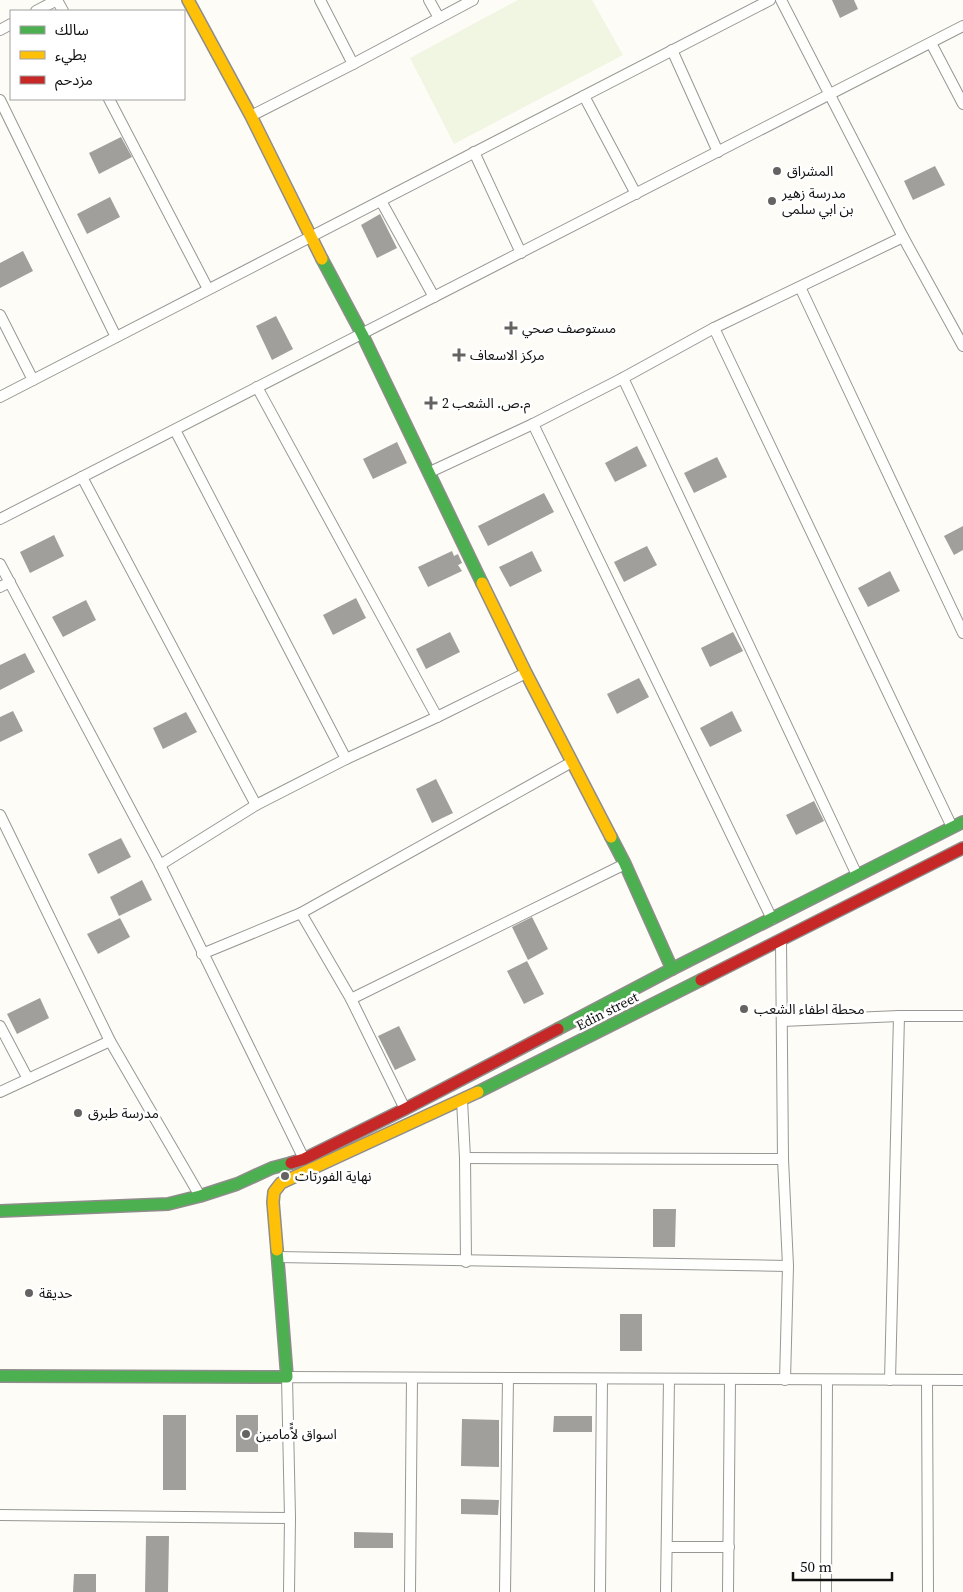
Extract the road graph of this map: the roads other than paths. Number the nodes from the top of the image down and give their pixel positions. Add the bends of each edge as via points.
1 (57, 0) edge
2 (188, 0) edge
3 (320, 0) edge
4 (429, 0) edge
5 (473, 0) edge
6 (770, 0) edge
7 (781, 0) edge
8 (38, 10) edge
9 (439, 18) junction
10 (963, 26) edge
11 (931, 43) junction
12 (672, 50) junction
13 (353, 64) junction
14 (830, 94) junction
15 (584, 96) junction
16 (0, 100) edge
17 (110, 100) edge
18 (963, 104) edge
19 (251, 116) junction
20 (474, 152) junction
21 (718, 152) junction
22 (636, 194) junction
23 (380, 201) junction
24 (310, 237) junction
25 (903, 237) junction
26 (521, 253) junction
27 (800, 287) junction
28 (208, 289) junction
29 (434, 297) junction
30 (0, 315) edge
31 (714, 328) junction
32 (362, 334) junction
33 (116, 337) junction
34 (963, 346) edge
35 (623, 378) junction
36 (33, 380) junction
37 (257, 387) junction
38 (0, 397) edge
39 (533, 424) junction
40 (175, 430) junction
41 (430, 472) junction
42 (82, 477) junction
43 (0, 519) edge
44 (0, 564) edge
45 (10, 582) junction
46 (0, 587) edge
47 (963, 633) edge
48 (526, 673) junction
49 (437, 717) junction
50 (346, 759) junction
51 (572, 762) junction
52 (256, 806) junction
53 (0, 815) edge
54 (958, 824) edge
55 (963, 848) edge
56 (625, 864) junction
57 (160, 866) junction
58 (857, 875) junction
59 (301, 913) junction
60 (772, 918) junction
61 (781, 940) junction
62 (202, 954) junction
63 (697, 957) junction
64 (672, 969) junction
65 (716, 973) junction
66 (351, 1000) junction
67 (900, 1016) junction
68 (963, 1016) edge
69 (782, 1021) junction
70 (0, 1026) edge
71 (110, 1041) junction
72 (28, 1079) junction
73 (0, 1092) edge
74 (462, 1100) junction
75 (405, 1109) junction
76 (465, 1158) junction
77 (304, 1159) junction
78 (783, 1159) junction
79 (200, 1196) junction
80 (0, 1212) edge
81 (277, 1257) junction
82 (466, 1262) junction
83 (788, 1266) junction
84 (0, 1376) edge
85 (287, 1378) junction
86 (412, 1378) junction
87 (508, 1378) junction
88 (602, 1379) junction
89 (669, 1379) junction
90 (730, 1379) junction
91 (786, 1380) junction
92 (827, 1380) junction
93 (890, 1380) junction
94 (927, 1380) junction
95 (963, 1380) edge
96 (0, 1515) edge
97 (290, 1518) junction
98 (667, 1547) junction
99 (729, 1547) junction
100 (290, 1592) edge
101 (410, 1592) edge
102 (505, 1592) edge
103 (600, 1592) edge
104 (666, 1592) edge
105 (728, 1592) edge
106 (826, 1592) edge
107 (928, 1592) edge

1 - 8 street
2 - 19 street
3 - 13 street
4 - 9 street
5 - 9 street
6 - 12 street
7 - 14 street
9 - 13 street
10 - 11 street
11 - 14 street
11 - 18 street
12 - 15 street
12 - 21 street
13 - 19 street
14 - 21 street
14 - 25 street
15 - 20 street
15 - 22 street
16 - 33 street
17 - 28 street
19 - 24 street
20 - 23 street
20 - 26 street
21 - 22 street
22 - 26 street
23 - 24 street
23 - 29 street
24 - 28 street
24 - 32 street
25 - 27 street
25 - 34 street
26 - 29 street
27 - 31 street
27 - 47 street
28 - 33 street
29 - 32 street
30 - 36 street
31 - 35 street
31 - 54 street
32 - 37 street
32 - 41 street
33 - 36 street
35 - 39 street
35 - 58 street
36 - 38 street
37 - 40 street
37 - 49 street
39 - 41 street
39 - 60 street
40 - 42 street
40 - 50 street
41 - 48 street
42 - 43 street
42 - 52 street
44 - 45 street
45 - 46 street
45 - 57 street
48 - 49 street
48 - 51 street
49 - 50 street
50 - 52 street
51 - 56 street
51 - 59 street
52 - 57 street
53 - 71 street
54 - 58 street, Edin street
55 - 61 street, Edin street
56 - 64 street
56 - 66 street
57 - 62 street
58 - 60 street, Edin street
59 - 62 street
59 - 66 street
60 - 63 street, Edin street
61 - 65 street, Edin street
61 - 69 street
62 - 77 street
63 - 64 street, Edin street
63 - 65 street
64 - 75 street, Edin street
65 - 74 street, Edin street
66 - 75 street
67 - 68 street
67 - 69 street
67 - 93 street
69 - 78 street
70 - 72 street
71 - 72 street
71 - 79 street
72 - 73 street
74 - 76 street
74 - 81 street, Edin street via 286,1179 276,1187 272,1197
75 - 77 street, Edin street
76 - 78 street
76 - 82 street
77 - 79 street, Edin street
78 - 83 street
79 - 80 street, Edin street via 168,1204
81 - 82 street
81 - 85 street
82 - 83 street
83 - 91 street
84 - 85 street
85 - 86 street
85 - 97 street
86 - 87 street
86 - 101 street
87 - 88 street
87 - 102 street
88 - 89 street
88 - 103 street
89 - 90 street
89 - 98 street
90 - 91 street
90 - 99 street
91 - 92 street
92 - 93 street
92 - 106 street
93 - 94 street
94 - 95 street
94 - 107 street
96 - 97 street
97 - 100 street
98 - 99 street
98 - 104 street
99 - 105 street

